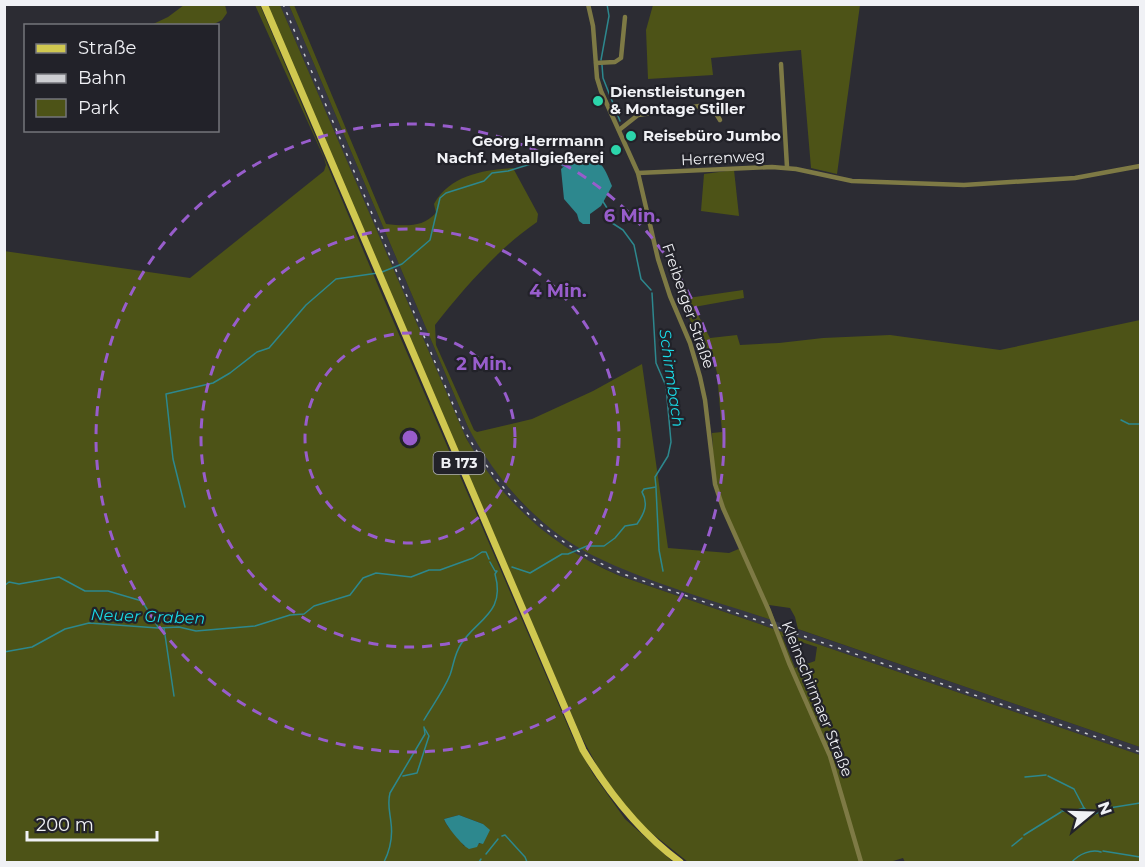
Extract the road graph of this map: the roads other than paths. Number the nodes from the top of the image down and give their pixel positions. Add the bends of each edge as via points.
1 (264, 4) edge
2 (588, 4) edge
3 (625, 17) dead end
4 (599, 63) junction
5 (781, 64) dead end
6 (720, 120) dead end
7 (619, 130) junction
8 (1140, 166) edge
9 (787, 167) junction
10 (638, 173) junction
11 (740, 549) joint
12 (680, 862) edge
13 (861, 862) edge

1 - 12 main road, B 173 via 583,750 615,798 645,833
2 - 4 street, Freiberger Straße
3 - 4 street via 621,58
4 - 7 street, Freiberger Straße via 601,91
5 - 9 street
6 - 7 street via 706,105 638,115
7 - 10 street, Freiberger Straße
8 - 9 street, Herrenweg via 1076,178 964,185 852,181
9 - 10 street, Herrenweg
10 - 11 street, Freiberger Straße via 658,259 700,377 715,484
11 - 13 street, Kleinschirmaer Straße via 827,748

